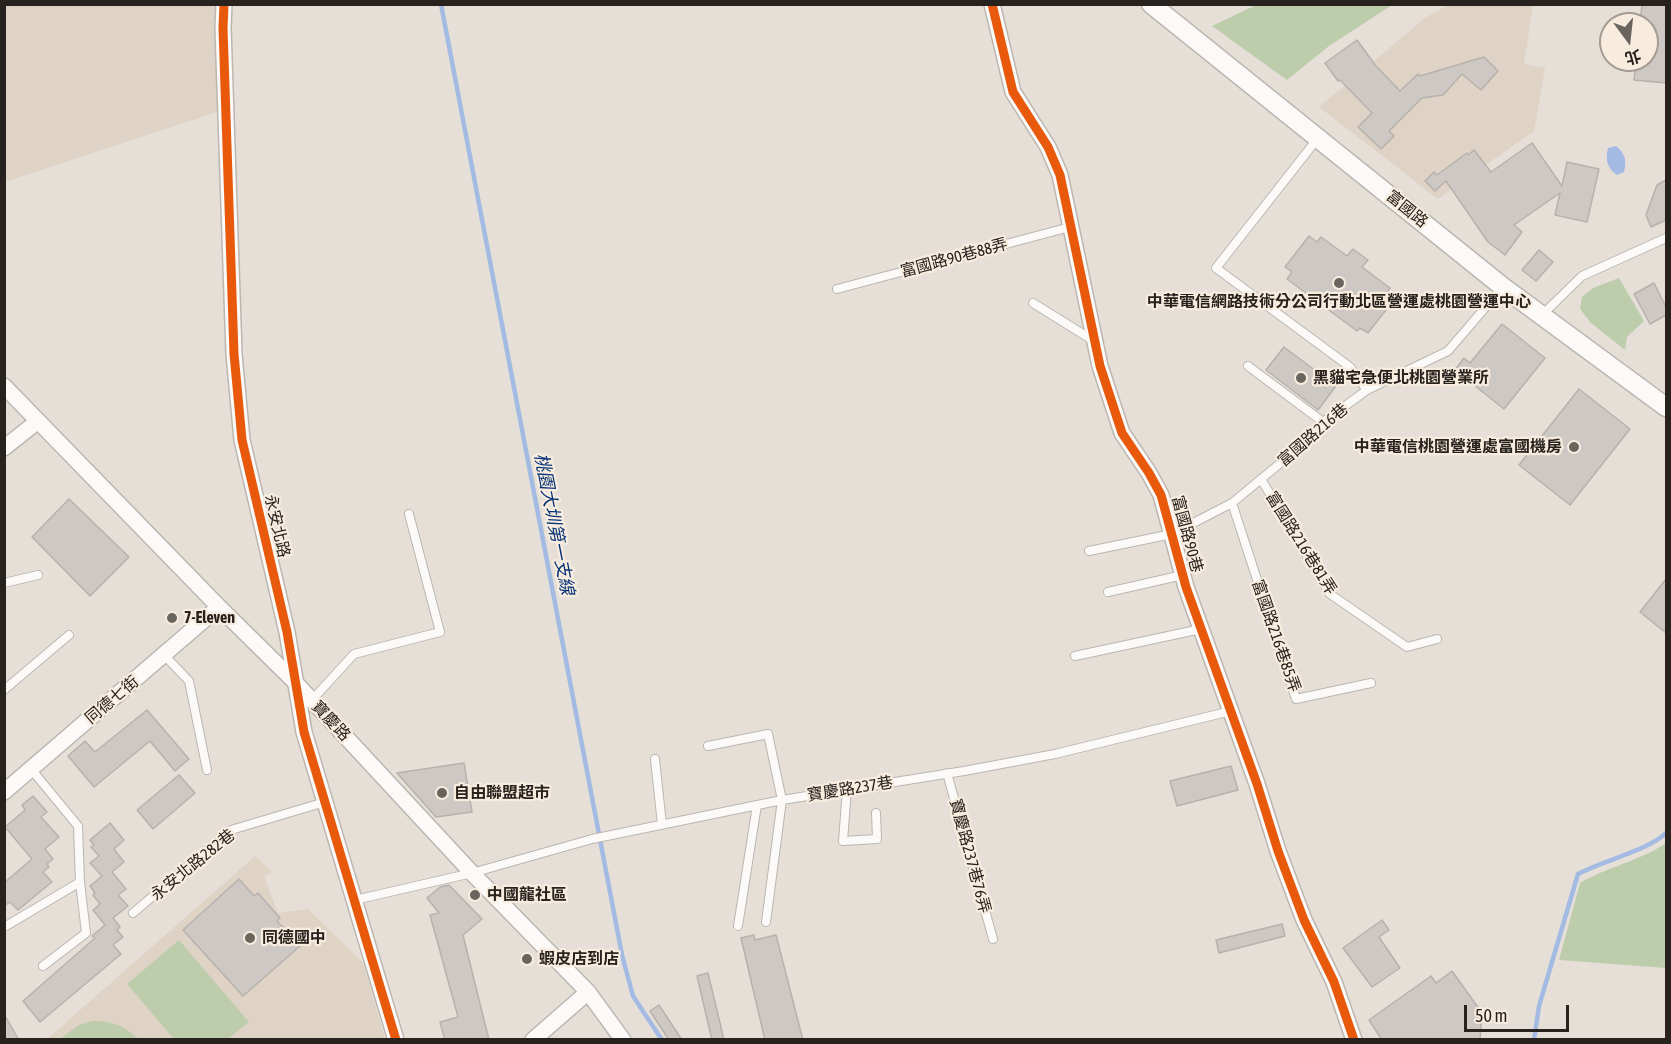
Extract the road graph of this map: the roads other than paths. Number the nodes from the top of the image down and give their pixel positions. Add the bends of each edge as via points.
1 (224, 4) edge
2 (992, 4) edge
3 (1151, 4) edge
4 (1318, 138) junction
5 (1070, 227) junction
6 (1666, 238) edge
7 (1503, 287) junction
8 (837, 289) dead end
9 (1033, 303) dead end
10 (1542, 315) junction
11 (1095, 342) junction
12 (1248, 366) dead end
13 (4, 386) edge
14 (1367, 390) junction
15 (1666, 407) edge
16 (38, 421) junction
17 (1323, 422) junction
18 (4, 448) edge
19 (1261, 479) junction
20 (1232, 503) junction
21 (409, 514) dead end
22 (1172, 534) junction
23 (1089, 551) dead end
24 (38, 575) dead end
25 (1183, 575) junction
26 (4, 583) edge
27 (1108, 592) dead end
28 (219, 607) junction
29 (1201, 629) junction
30 (69, 635) dead end
31 (1437, 639) dead end
32 (164, 656) junction
33 (1076, 656) dead end
34 (293, 680) junction
35 (1371, 683) dead end
36 (4, 690) edge
37 (312, 700) junction
38 (1231, 711) junction
39 (708, 746) dead end
40 (655, 759) dead end
41 (31, 769) junction
42 (207, 770) dead end
43 (948, 773) junction
44 (847, 789) junction
45 (4, 792) edge
46 (782, 800) junction
47 (325, 802) junction
48 (757, 805) junction
49 (876, 813) dead end
50 (662, 825) junction
51 (472, 873) junction
52 (80, 882) junction
53 (355, 900) junction
54 (133, 913) dead end
55 (766, 922) dead end
56 (738, 926) dead end
57 (6, 927) edge
58 (993, 939) dead end
59 (43, 966) dead end
60 (588, 992) junction
61 (396, 1040) edge
62 (532, 1040) edge
63 (622, 1040) edge
64 (1354, 1040) edge

1 - 34 street, 永安北路 via 234,354 242,440 287,632
2 - 5 street, 富國路90巷 via 1013,92 1048,147 1060,175
3 - 4 street, 富國路
4 - 7 street, 富國路
4 - 14 lane via 1216,268 1350,366
5 - 8 lane, 富國路90巷88弄
5 - 11 street, 富國路90巷
6 - 10 lane via 1582,276
7 - 10 street, 富國路
7 - 14 lane, 富國路216巷 via 1448,351
9 - 11 lane
10 - 15 street, 富國路
11 - 22 street, 富國路90巷 via 1122,433 1161,495
12 - 17 lane
13 - 16 street, 寶慶路
14 - 17 lane, 富國路216巷
16 - 18 street
16 - 28 street, 寶慶路
17 - 19 lane, 富國路216巷 via 1317,433
19 - 20 lane, 富國路216巷
19 - 31 lane, 富國路216巷81弄 via 1330,594 1407,647
20 - 22 lane, 富國路216巷
20 - 35 lane, 富國路216巷85弄 via 1296,699
21 - 37 lane via 440,632 354,654
22 - 23 lane, 富國路216巷
22 - 25 street, 富國路90巷
24 - 26 lane
25 - 27 lane
25 - 29 street, 富國路90巷
28 - 32 street, 同德七街
28 - 34 street, 寶慶路
29 - 33 lane
29 - 38 street, 富國路90巷
30 - 36 lane
32 - 41 street, 同德七街
32 - 42 lane via 189,681
34 - 37 street, 寶慶路
34 - 47 street, 永安北路
37 - 51 street, 寶慶路
38 - 43 lane, 寶慶路237巷 via 1055,754
38 - 64 street, 富國路90巷 via 1289,881 1334,982
39 - 46 lane via 768,734
40 - 50 lane
41 - 45 street, 同德七街
41 - 52 lane via 78,826
43 - 44 lane, 寶慶路237巷
43 - 58 lane, 寶慶路237巷76弄
44 - 46 lane, 寶慶路237巷
44 - 49 lane via 843,841 877,839
46 - 48 lane, 寶慶路237巷
46 - 55 lane
47 - 53 street, 永安北路
47 - 54 lane, 永安北路282巷 via 231,830
48 - 50 lane, 寶慶路237巷
48 - 56 lane
50 - 51 lane, 寶慶路237巷 via 592,839
51 - 53 lane, 寶慶路237巷
51 - 60 street, 寶慶路
52 - 57 lane
52 - 59 lane via 86,933
53 - 61 street, 永安北路
60 - 62 street
60 - 63 street, 寶慶路

